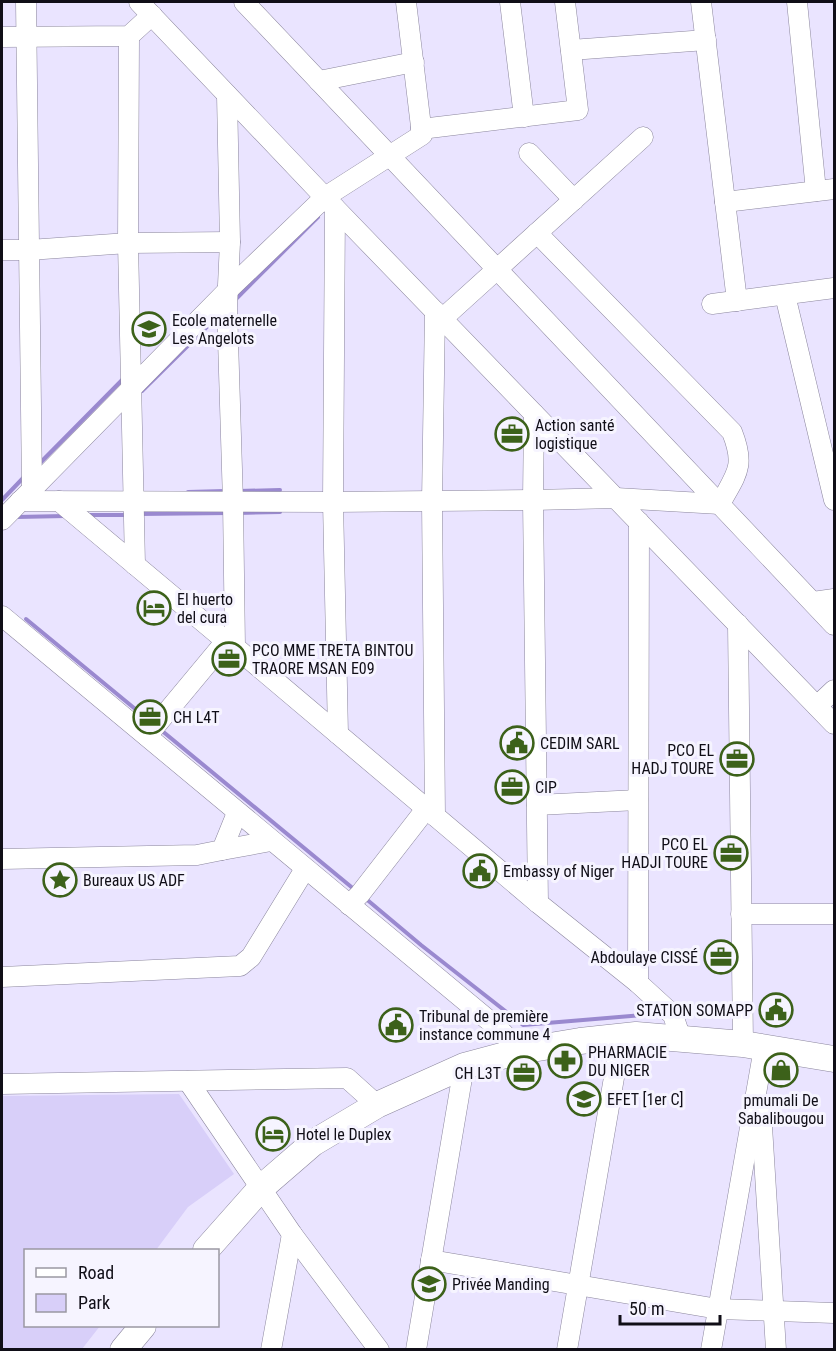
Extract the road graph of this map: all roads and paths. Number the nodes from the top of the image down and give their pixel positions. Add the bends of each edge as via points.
1 (26, 2) edge
2 (244, 2) edge
3 (406, 2) edge
4 (510, 2) edge
5 (565, 2) edge
6 (701, 2) edge
7 (797, 2) edge
8 (146, 8) edge
9 (129, 36) junction
10 (2, 37) edge
11 (26, 37) junction
12 (706, 40) junction
13 (571, 50) junction
14 (414, 62) junction
15 (319, 81) junction
16 (227, 95) junction
17 (524, 117) junction
18 (422, 129) junction
19 (643, 137) dead end
20 (530, 153) dead end
21 (390, 155) junction
22 (825, 190) edge
23 (574, 200) junction
24 (725, 202) junction
25 (330, 203) junction
26 (537, 233) junction
27 (230, 242) junction
28 (128, 243) junction
29 (2, 250) edge
30 (29, 250) junction
31 (497, 269) junction
32 (834, 288) edge
33 (228, 290) junction
34 (785, 295) junction
35 (737, 301) junction
36 (712, 304) dead end
37 (439, 315) junction
38 (132, 388) junction
39 (534, 414) junction
40 (26, 495) junction
41 (616, 498) junction
42 (834, 500) edge
43 (59, 501) junction
44 (134, 501) junction
45 (432, 501) junction
46 (533, 501) junction
47 (233, 502) junction
48 (333, 502) junction
49 (720, 504) junction
50 (2, 520) edge
51 (639, 522) junction
52 (135, 565) junction
53 (834, 599) edge
54 (813, 602) junction
55 (2, 616) edge
56 (738, 624) junction
57 (834, 625) edge
58 (231, 644) junction
59 (834, 690) edge
60 (817, 706) junction
61 (834, 724) edge
62 (338, 734) junction
63 (147, 736) junction
64 (638, 800) junction
65 (537, 805) junction
66 (237, 813) junction
67 (431, 813) junction
68 (271, 841) junction
69 (222, 850) junction
70 (2, 859) edge
71 (305, 869) junction
72 (538, 903) junction
73 (349, 905) junction
74 (741, 914) junction
75 (834, 914) edge
76 (2, 977) edge
77 (638, 983) junction
78 (621, 1037) junction
79 (681, 1039) junction
80 (753, 1046) junction
81 (520, 1051) junction
82 (834, 1059) edge
83 (464, 1066) junction
84 (759, 1080) junction
85 (188, 1081) junction
86 (2, 1084) edge
87 (377, 1105) junction
88 (261, 1188) junction
89 (292, 1234) junction
90 (208, 1249) edge
91 (431, 1260) junction
92 (578, 1286) junction
93 (718, 1309) junction
94 (774, 1311) junction
95 (834, 1313) edge
96 (142, 1327) edge
97 (123, 1350) edge
98 (271, 1350) edge
99 (379, 1350) edge
100 (416, 1350) edge
101 (567, 1350) edge
102 (711, 1350) edge
103 (776, 1350) edge

1 - 11 street
2 - 15 street
3 - 14 street
4 - 17 street
5 - 13 street
6 - 12 street
7 - 22 street
8 - 9 street
8 - 16 street
9 - 11 street
9 - 28 street
10 - 11 street
11 - 30 street
12 - 13 street
12 - 24 street
13 - 17 street via 578,110
14 - 15 street
14 - 18 street
15 - 21 street
16 - 25 street
16 - 27 street
17 - 18 street
18 - 21 street via 422,135
19 - 23 street
20 - 23 street
21 - 25 street
21 - 31 street
22 - 24 street
23 - 26 street
24 - 35 street
25 - 33 street
25 - 37 street
25 - 48 street
26 - 31 street
26 - 49 street via 732,432 739,468
27 - 28 street
27 - 33 street
28 - 30 street
28 - 38 street
29 - 30 street
30 - 40 street
31 - 37 street
31 - 49 street
32 - 34 street
33 - 38 street
33 - 47 street
34 - 35 street
34 - 42 street
35 - 36 street
37 - 39 street
37 - 45 street
38 - 40 street
38 - 44 street
39 - 41 street
39 - 46 street
40 - 43 street
40 - 50 street
41 - 46 street
41 - 49 street
41 - 51 street
43 - 44 street
43 - 52 street
44 - 47 street
44 - 52 street
45 - 46 street
45 - 48 street
45 - 67 street
46 - 65 street
47 - 48 street
47 - 58 street
48 - 62 street
49 - 54 street
51 - 56 street
51 - 64 street
52 - 58 street
53 - 54 street
54 - 57 street
55 - 63 street
56 - 60 street
56 - 74 street
58 - 62 street
58 - 63 street
59 - 60 street
60 - 61 street
62 - 67 street
63 - 66 street
64 - 65 street
64 - 77 street
65 - 72 street
66 - 68 street
66 - 69 street
67 - 72 street
67 - 73 street
68 - 69 street
68 - 71 street
69 - 70 street via 197,855
71 - 73 street
71 - 76 street via 251,957 240,966
72 - 77 street
73 - 81 street via 498,1028
74 - 75 street
74 - 80 street
77 - 79 street via 673,1015
78 - 79 main road
78 - 81 main road
78 - 92 street
79 - 80 main road
80 - 82 main road
80 - 84 street
81 - 83 main road
83 - 87 main road
83 - 91 street
84 - 93 street
84 - 94 street
85 - 86 street
85 - 87 street via 347,1078
85 - 88 street
87 - 88 main road via 313,1143
88 - 89 street
88 - 90 main road
89 - 98 street
89 - 99 street
91 - 92 street
91 - 100 street
92 - 93 street
92 - 101 street
93 - 94 street
93 - 102 street
94 - 95 street
94 - 103 street
96 - 97 main road

